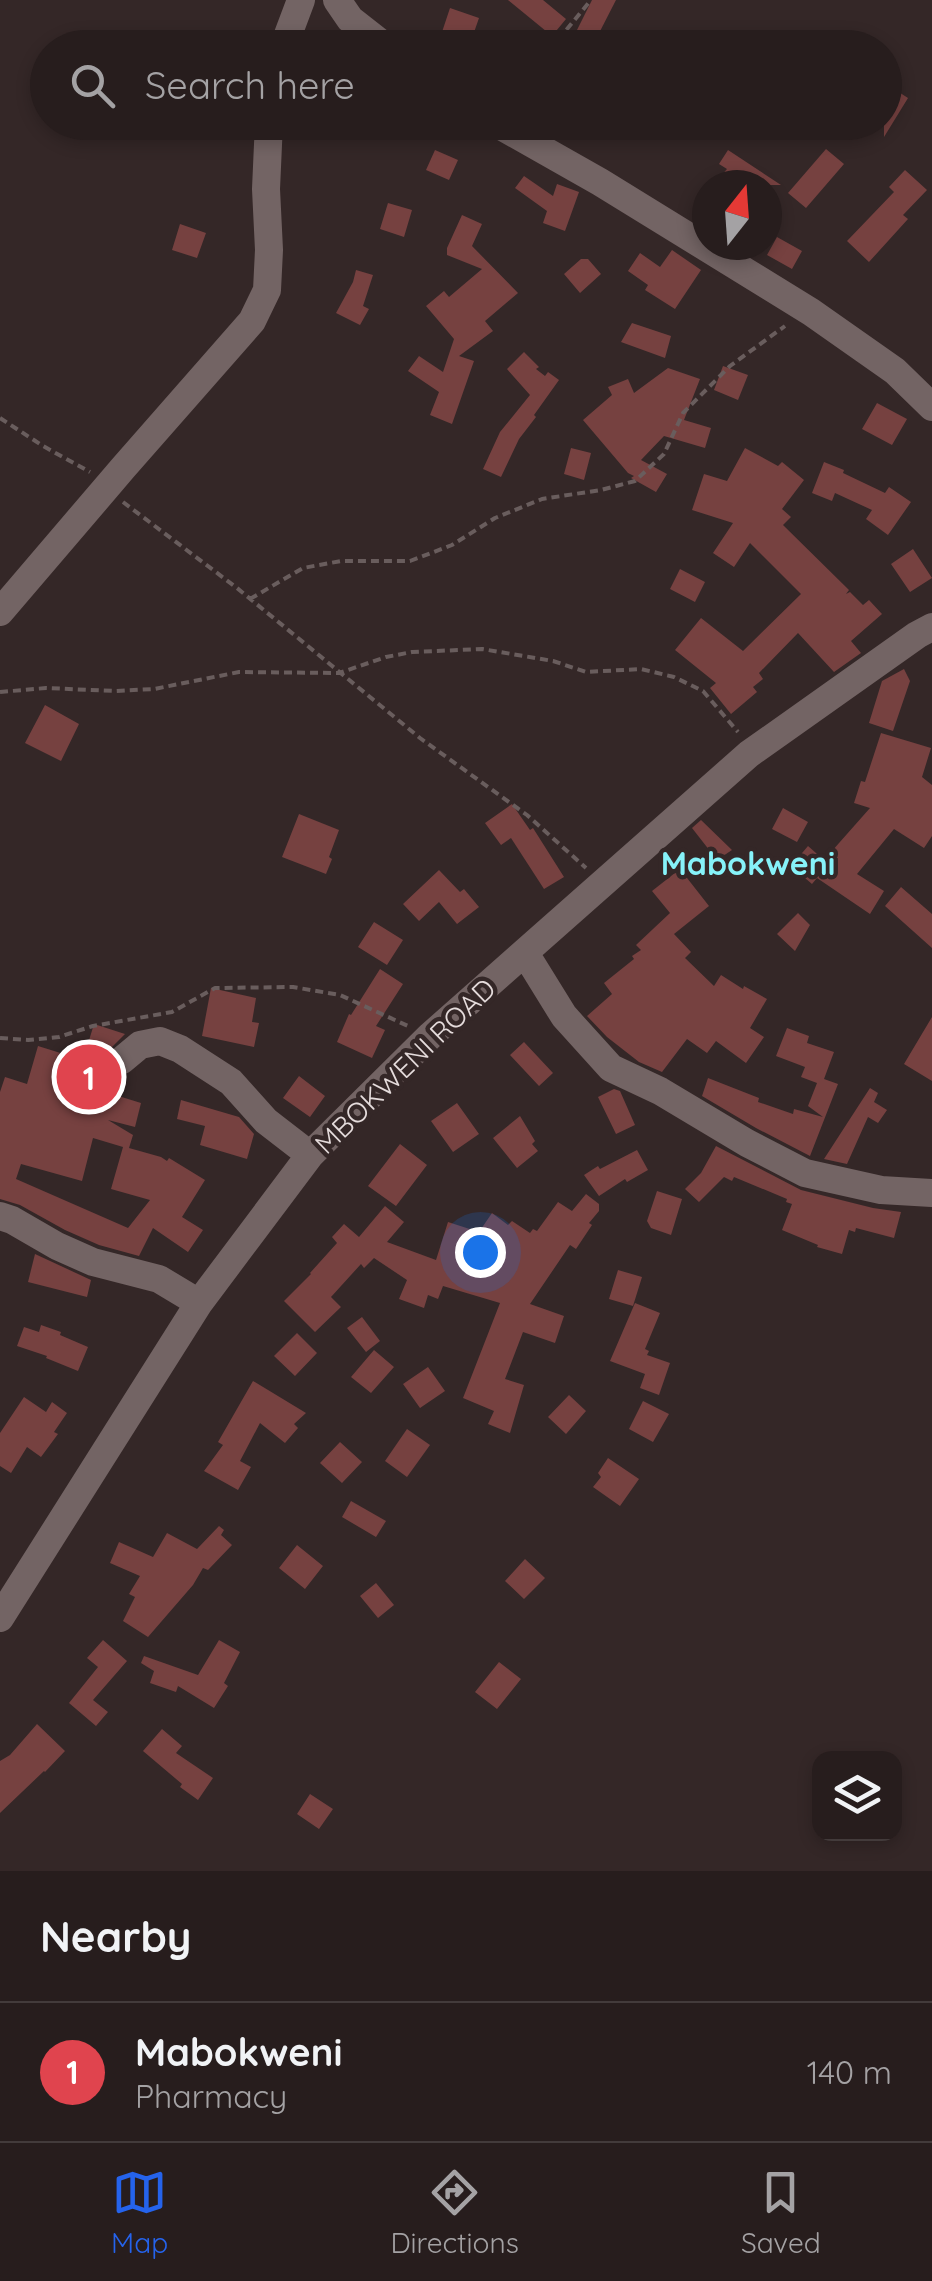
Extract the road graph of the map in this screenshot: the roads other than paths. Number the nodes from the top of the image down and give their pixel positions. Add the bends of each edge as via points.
1 (301, 0) edge
2 (336, 0) edge
3 (290, 30) edge
4 (363, 30) edge
5 (268, 140) edge
6 (526, 140) edge
7 (932, 407) edge
8 (0, 612) edge
9 (932, 627) edge
10 (525, 953) junction
11 (122, 1060) dead end
12 (310, 1155) junction
13 (932, 1194) edge
14 (0, 1216) edge
15 (200, 1303) junction
16 (0, 1618) edge

1 - 3 street
2 - 4 street
5 - 8 street via 267,290 252,322
6 - 7 street via 811,312 895,371
9 - 10 street, MBOKWENI ROAD via 749,754
10 - 12 street, MBOKWENI ROAD
10 - 13 street via 564,1016 611,1068 805,1172
11 - 12 street via 140,1045 180,1049 232,1082 266,1121
12 - 15 street, MBOKWENI ROAD
14 - 15 street via 94,1262 159,1279
15 - 16 street, MBOKWENI ROAD

